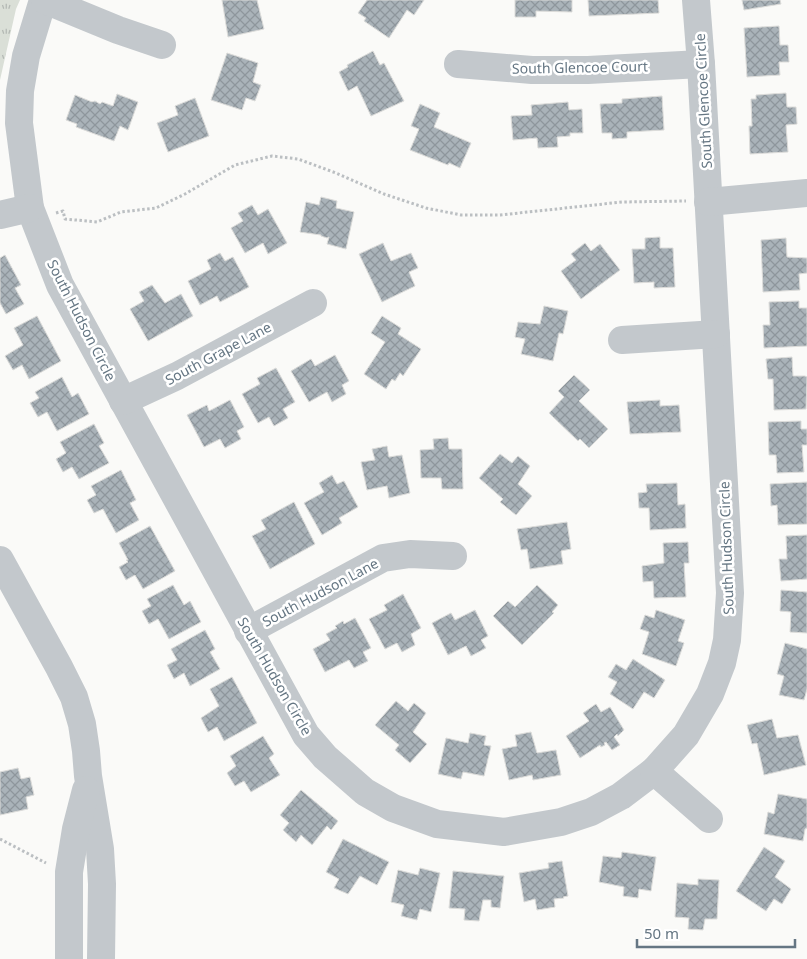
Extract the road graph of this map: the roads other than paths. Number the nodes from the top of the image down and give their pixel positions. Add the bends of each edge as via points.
1 (44, 0) edge
2 (696, 0) edge
3 (162, 45) dead end
4 (458, 64) dead end
5 (701, 64) junction
6 (807, 193) edge
7 (708, 202) junction
8 (32, 214) junction
9 (0, 215) edge
10 (313, 303) dead end
11 (716, 334) junction
12 (622, 340) dead end
13 (123, 401) junction
14 (453, 556) dead end
15 (0, 560) edge
16 (248, 631) junction
17 (654, 771) junction
18 (88, 776) junction
19 (709, 819) dead end
20 (69, 959) edge
21 (101, 959) edge

1 - 3 street
1 - 8 street via 26,56 20,91 19,123
2 - 5 street, South Glencoe Circle
4 - 5 street, South Glencoe Court via 532,70 588,70
5 - 7 street, South Glencoe Circle
6 - 7 street
7 - 11 street, South Hudson Circle
8 - 9 street
8 - 13 street, South Hudson Circle via 60,285
10 - 13 street, South Grape Lane via 177,376
11 - 12 street
11 - 17 street, South Hudson Circle via 730,593 727,640 710,694 686,735
13 - 16 street, South Hudson Circle
14 - 16 street, South Hudson Lane via 410,554 383,558
15 - 18 street via 74,697 82,724
16 - 17 street, South Hudson Circle via 306,735 325,757 365,792 393,808 437,824 504,832 560,822 592,812 621,796
17 - 19 street
18 - 20 street via 70,865
18 - 21 street via 102,864

